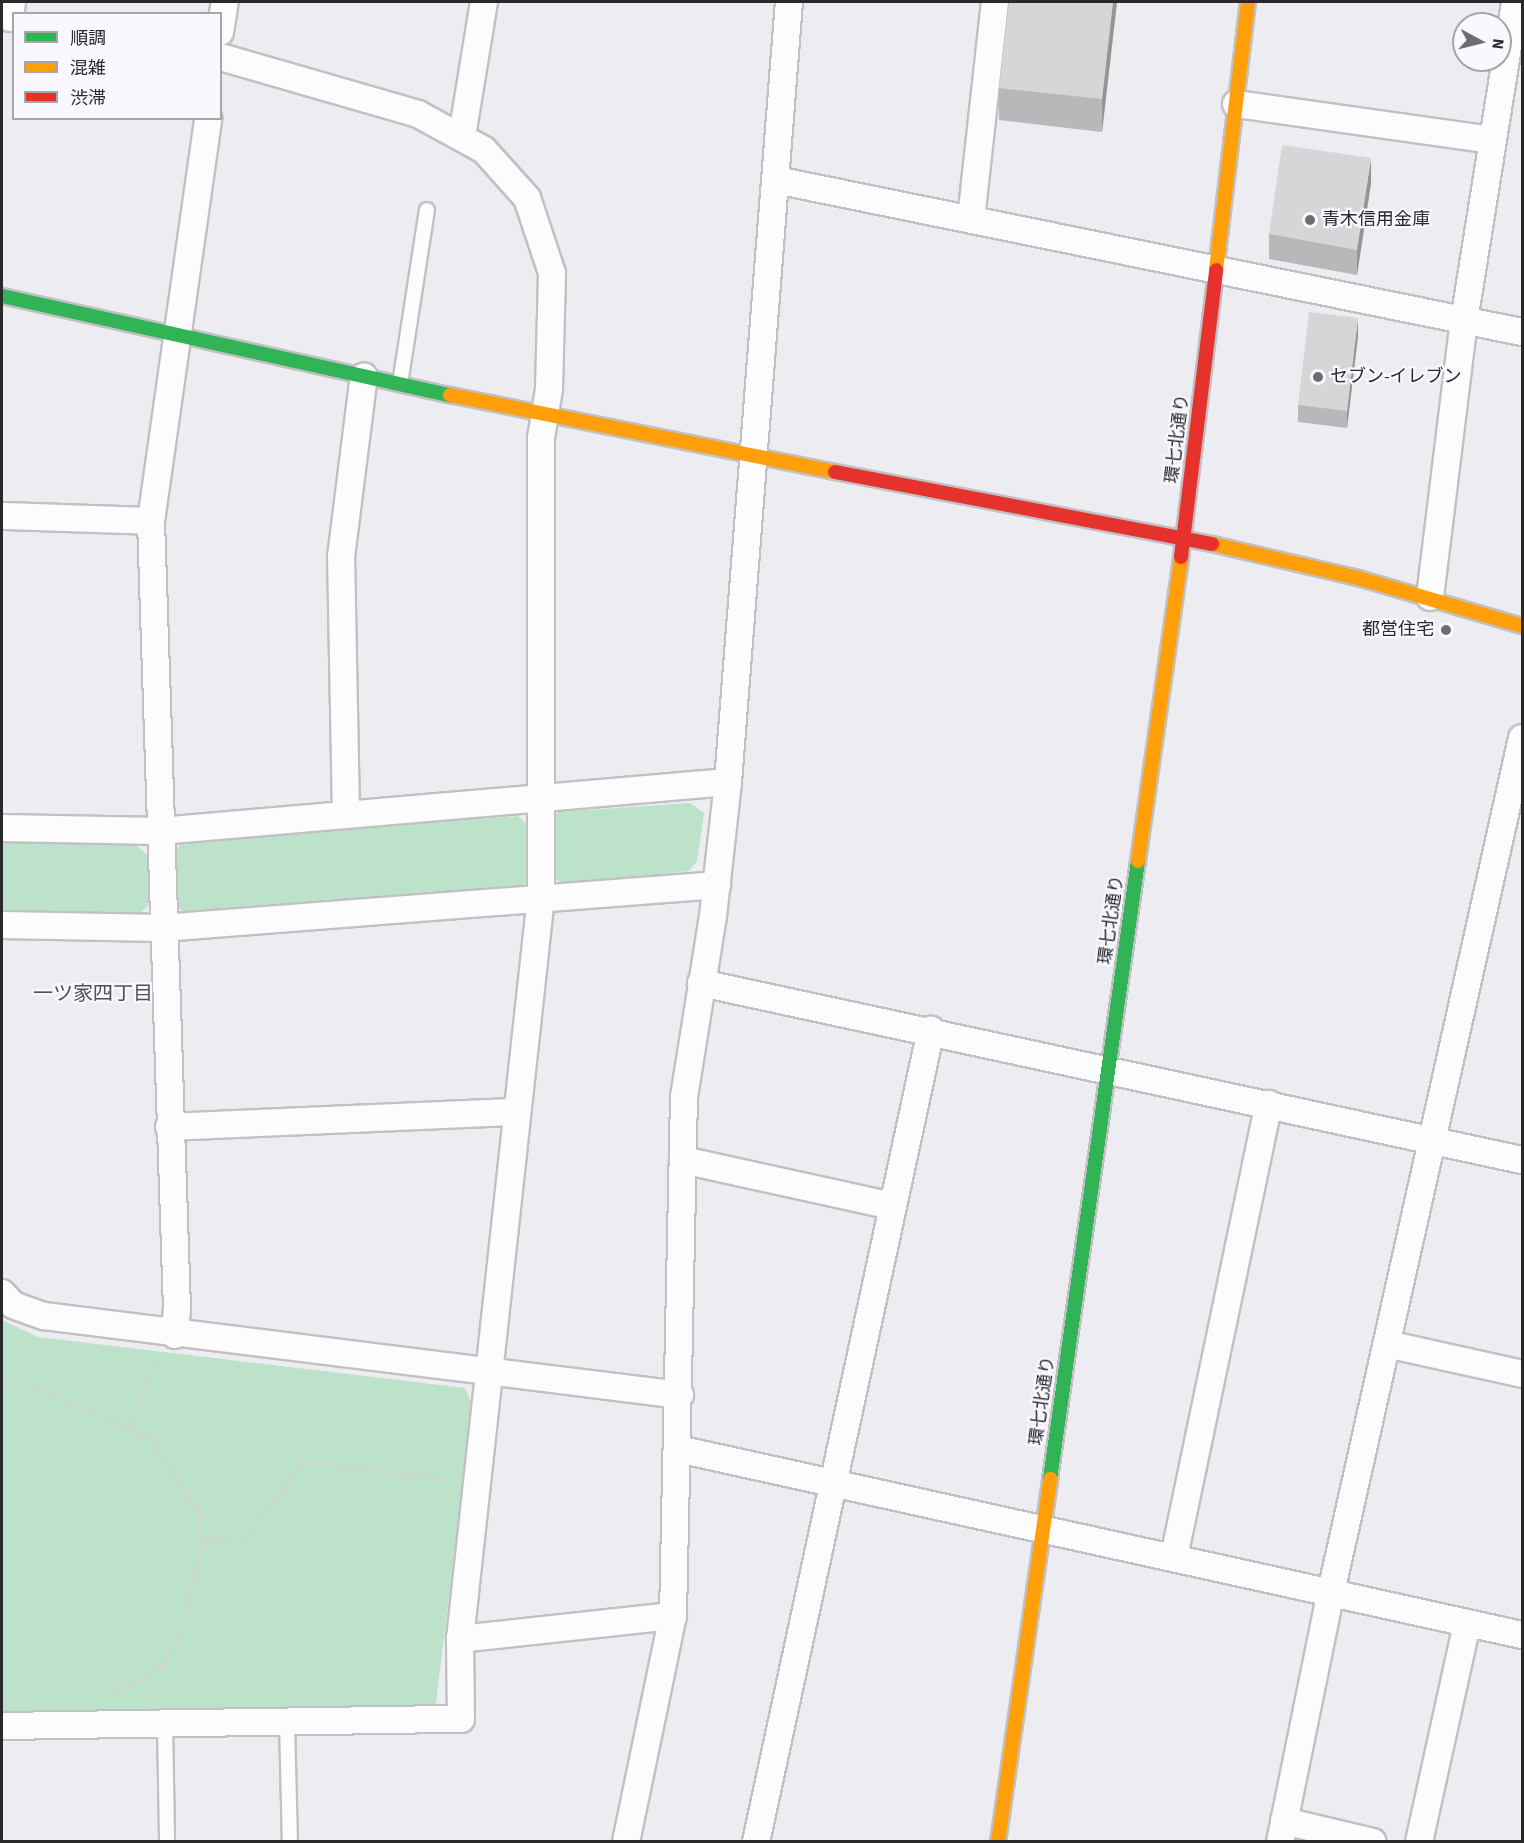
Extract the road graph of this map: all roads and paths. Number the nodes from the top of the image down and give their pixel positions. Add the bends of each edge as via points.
1 (225, 2) edge
2 (484, 2) edge
3 (789, 2) edge
4 (995, 2) edge
5 (1248, 2) edge
6 (1515, 2) edge
7 (222, 20) edge
8 (222, 58) edge
9 (1236, 104) junction
10 (208, 120) edge
11 (462, 136) junction
12 (1492, 140) junction
13 (776, 180) junction
14 (427, 210) dead end
15 (970, 219) junction
16 (1216, 268) junction
17 (2, 296) edge
18 (1464, 321) junction
19 (1522, 332) edge
20 (178, 334) junction
21 (364, 376) junction
22 (400, 384) junction
23 (546, 416) junction
24 (755, 457) junction
25 (2, 516) edge
26 (151, 521) junction
27 (1184, 539) junction
28 (1430, 597) junction
29 (1522, 627) edge
30 (1522, 738) edge
31 (728, 782) junction
32 (542, 796) junction
33 (346, 814) junction
34 (2, 828) edge
35 (160, 831) junction
36 (717, 885) junction
37 (541, 897) junction
38 (2, 925) edge
39 (162, 928) junction
40 (702, 983) junction
41 (931, 1030) junction
42 (1109, 1069) junction
43 (1269, 1104) junction
44 (516, 1112) junction
45 (169, 1126) junction
46 (1432, 1141) junction
47 (682, 1160) junction
48 (1522, 1160) edge
49 (892, 1206) junction
50 (2, 1293) edge
51 (175, 1335) junction
52 (1387, 1344) junction
53 (1521, 1367) edge
54 (488, 1371) junction
55 (2, 1384) edge
56 (680, 1395) junction
57 (128, 1427) junction
58 (678, 1449) junction
59 (476, 1483) junction
60 (836, 1484) junction
61 (1043, 1529) junction
62 (201, 1538) junction
63 (1174, 1557) junction
64 (1331, 1592) junction
65 (674, 1616) junction
66 (1467, 1623) junction
67 (1522, 1635) edge
68 (460, 1639) junction
69 (106, 1694) dead end
70 (287, 1722) junction
71 (165, 1723) junction
72 (2, 1726) edge
73 (1282, 1831) edge
74 (167, 1842) edge
75 (290, 1842) edge
76 (626, 1842) edge
77 (756, 1842) edge
78 (998, 1842) edge
79 (1373, 1842) edge
80 (1419, 1842) edge

1 - 7 street
2 - 11 street
3 - 13 street
4 - 15 street
5 - 9 street, 環七北通り
6 - 12 street
8 - 11 street via 418,114
9 - 12 street
9 - 16 street, 環七北通り
10 - 20 street
11 - 23 street via 484,150 527,198 542,236 552,273
12 - 18 street
13 - 15 street
13 - 24 street
14 - 22 lane
15 - 16 street
16 - 18 street
16 - 27 street, 環七北通り
17 - 20 street
18 - 19 street
18 - 28 street
20 - 21 street
20 - 26 street
21 - 22 street
21 - 33 street via 341,557
22 - 23 street
23 - 24 street
23 - 32 street via 541,438
24 - 27 street
24 - 31 street
25 - 26 street
26 - 35 street
27 - 28 street
27 - 42 street, 環七北通り
28 - 29 street
30 - 46 street
31 - 32 street
31 - 36 street
32 - 33 street
32 - 37 street
33 - 35 street
34 - 35 street
35 - 39 street
36 - 37 street
36 - 40 street
37 - 39 street
37 - 44 street
38 - 39 street
39 - 45 street
40 - 41 street
40 - 47 street via 684,1097
41 - 42 street
41 - 49 street
42 - 43 street
42 - 61 street, 環七北通り
43 - 46 street
43 - 63 street
44 - 45 street
44 - 54 street
45 - 51 street
46 - 48 street
46 - 52 street
47 - 49 street
47 - 56 street
49 - 60 street
50 - 51 street via 13,1305 44,1316
51 - 54 street
51 - 57 path via 159,1359
52 - 53 street
52 - 64 street
54 - 56 street
54 - 59 street
55 - 57 path via 30,1386
56 - 58 street
57 - 62 path via 147,1437 172,1469 200,1513
58 - 60 street
58 - 65 street
59 - 62 path via 301,1462 244,1543
59 - 68 street
60 - 61 street
60 - 77 street
61 - 63 street
61 - 78 street, 環七北通り
62 - 69 path via 194,1594 181,1634 163,1665 127,1688
63 - 64 street
64 - 66 street
64 - 73 street
65 - 68 street
65 - 76 street
66 - 67 street
66 - 80 street
68 - 70 street via 461,1719
70 - 71 street
70 - 75 lane
71 - 72 street
71 - 74 lane
73 - 79 street

